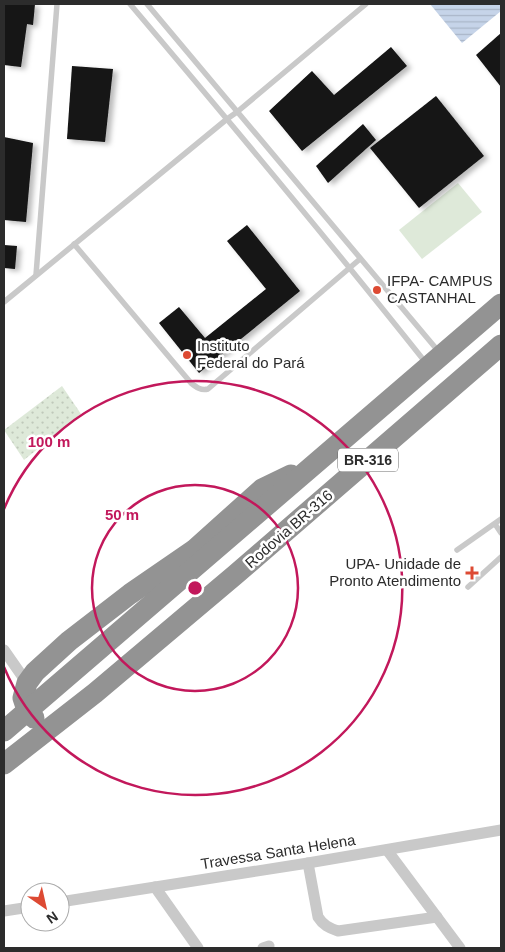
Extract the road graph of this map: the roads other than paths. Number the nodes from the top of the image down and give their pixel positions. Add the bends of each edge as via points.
1 (57, 4) edge
2 (130, 4) edge
3 (147, 4) edge
4 (366, 4) edge
5 (237, 112) junction
6 (227, 119) junction
7 (74, 244) junction
8 (360, 259) junction
9 (350, 268) junction
10 (36, 275) junction
11 (4, 302) edge
12 (501, 304) edge
13 (500, 347) edge
14 (435, 362) junction
15 (318, 462) junction
16 (501, 519) edge
17 (495, 524) junction
18 (501, 533) edge
19 (457, 550) dead end
20 (501, 557) edge
21 (468, 586) dead end
22 (4, 650) edge
23 (27, 683) junction
24 (27, 710) junction
25 (53, 726) junction
26 (4, 731) edge
27 (4, 764) edge
28 (501, 830) edge
29 (388, 850) junction
30 (308, 863) junction
31 (156, 886) junction
32 (70, 900) edge
33 (20, 909) edge
34 (4, 911) edge
35 (437, 917) junction
36 (198, 948) edge
37 (460, 948) edge

1 - 10 lane
2 - 6 lane
3 - 5 lane
4 - 5 lane
5 - 6 lane
5 - 8 lane
6 - 7 lane
6 - 9 lane
7 - 9 lane via 191,383 203,390
7 - 10 lane
8 - 9 lane
8 - 14 lane
9 - 14 lane
10 - 11 lane
12 - 14 highway, BR-316
13 - 25 highway, Rodovia BR-316 / BR-316 via 235,575
14 - 15 highway, BR-316
15 - 23 highway via 262,490 194,550 69,641
15 - 24 highway, BR-316
16 - 17 lane
17 - 18 lane
17 - 19 lane
20 - 21 lane
22 - 23 street
23 - 24 highway via 23,698
24 - 25 highway via 34,718
24 - 26 highway, BR-316
25 - 27 highway, BR-316
28 - 29 street, Travessa Santa Helena
29 - 30 street, Travessa Santa Helena
29 - 35 street
30 - 31 street, Travessa Santa Helena
30 - 35 street via 318,917 329,928 338,931
31 - 32 street, Travessa Santa Helena
31 - 36 street
33 - 34 street
35 - 37 street

